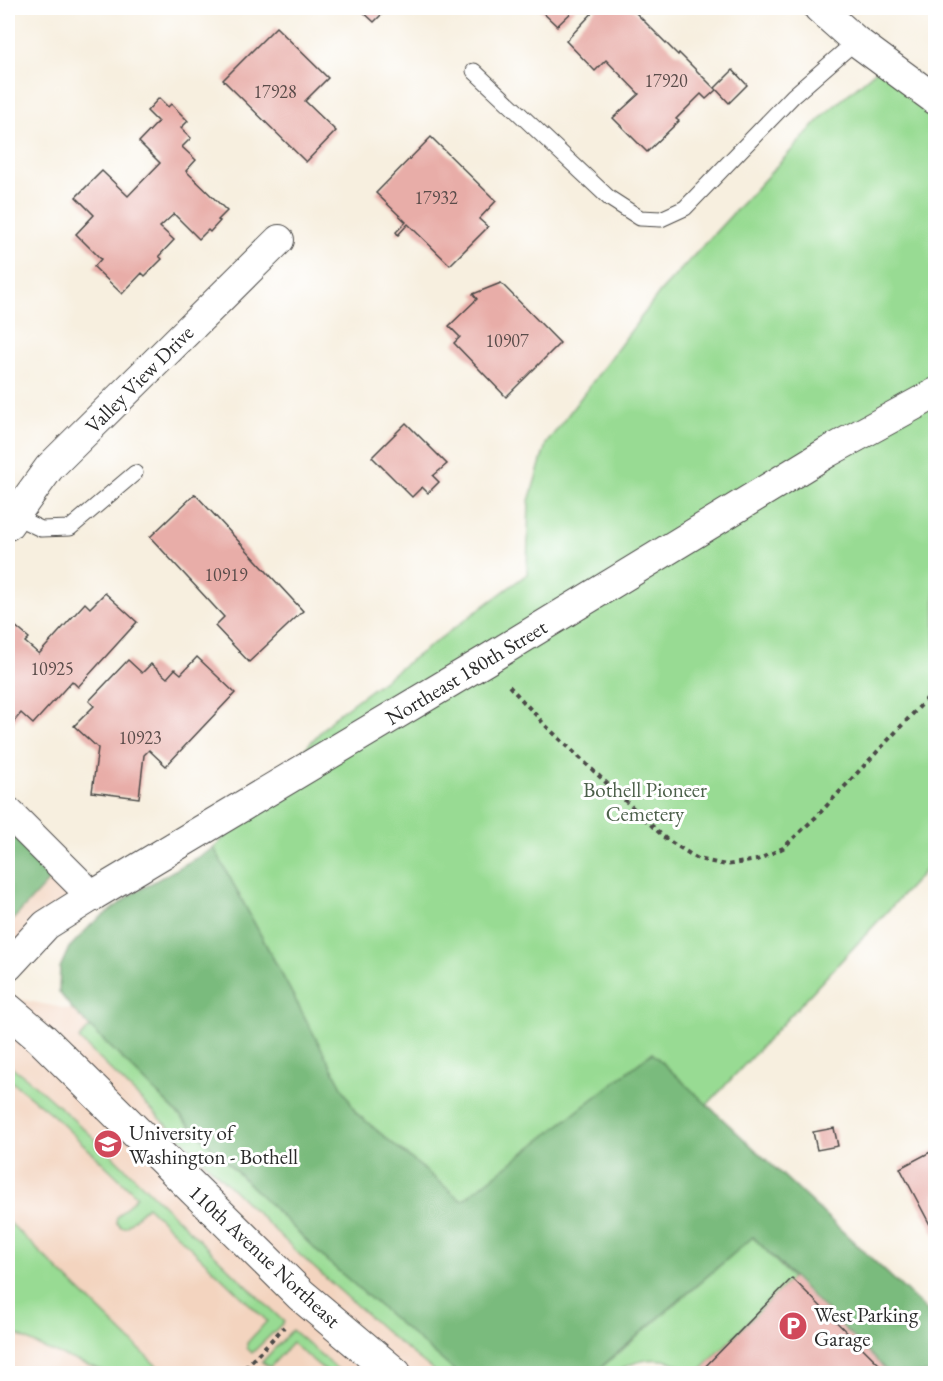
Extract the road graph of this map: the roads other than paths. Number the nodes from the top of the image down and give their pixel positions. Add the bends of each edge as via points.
1 (819, 8) edge
2 (856, 41) junction
3 (474, 71) dead end
4 (936, 100) edge
5 (279, 240) dead end
6 (936, 393) edge
7 (135, 473) dead end
8 (11, 521) edge
9 (8, 812) edge
10 (92, 896) junction
11 (8, 966) edge
12 (8, 1010) edge
13 (396, 1374) edge

1 - 2 street
2 - 3 lane via 793,96 685,208 661,219 640,218 609,198
2 - 4 street
5 - 8 street, Valley View Drive via 49,468
6 - 10 street, Northeast 180th Street via 828,452
7 - 8 lane via 70,528 41,529
9 - 10 street
10 - 11 street, Northeast 180th Street via 46,926
12 - 13 street, 110th Avenue Northeast via 301,1295

